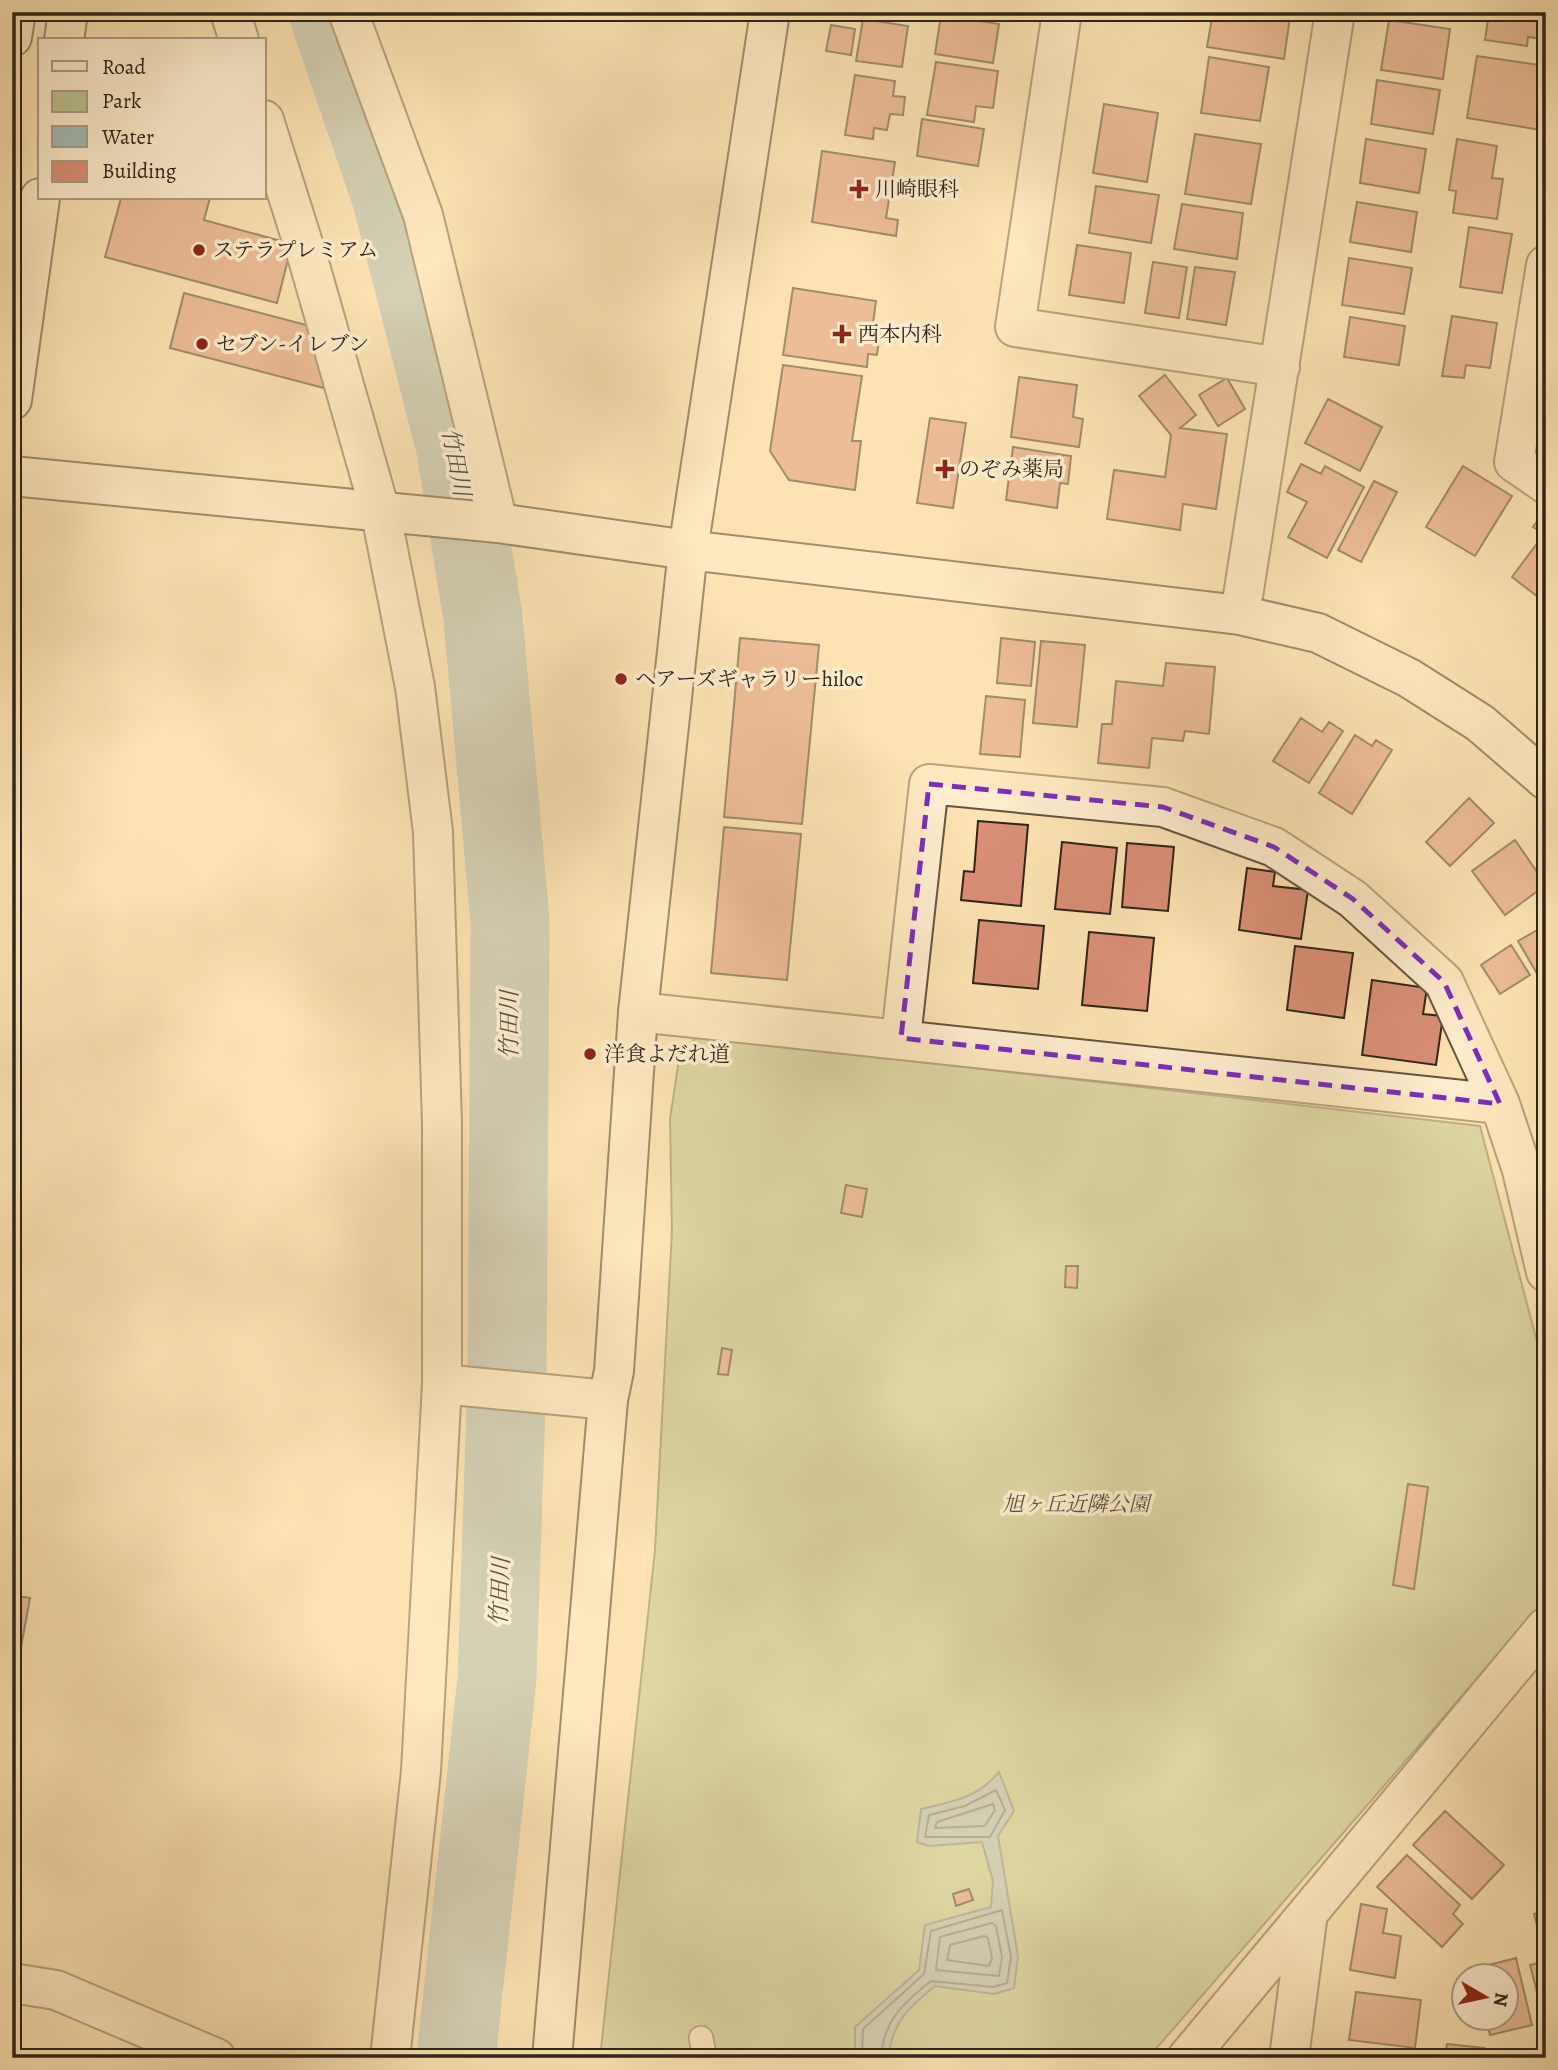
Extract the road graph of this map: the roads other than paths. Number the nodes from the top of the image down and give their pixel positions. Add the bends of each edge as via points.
1 (16, 12) edge
2 (68, 12) edge
3 (230, 12) edge
4 (348, 12) edge
5 (770, 12) edge
6 (1062, 12) edge
7 (1335, 12) edge
8 (12, 37) edge
9 (64, 38) edge
10 (238, 38) edge
11 (266, 126) edge
12 (40, 200) edge
13 (1546, 265) edge
14 (1280, 368) junction
15 (12, 400) edge
16 (12, 476) edge
17 (1546, 484) edge
18 (381, 513) junction
19 (502, 524) junction
20 (688, 550) junction
21 (1240, 615) junction
22 (1546, 780) edge
23 (638, 1012) junction
24 (901, 1038) junction
25 (1500, 1104) junction
26 (1546, 1272) edge
27 (442, 1384) junction
28 (608, 1400) junction
29 (1546, 1626) edge
30 (1308, 1913) junction
31 (12, 1983) edge
32 (216, 2058) edge
33 (390, 2058) edge
34 (552, 2058) edge
35 (1187, 2058) edge
36 (1289, 2058) edge

1 - 8 street
2 - 9 street
3 - 10 street
4 - 19 street via 423,215
5 - 20 street
6 - 14 street via 1015,327
7 - 14 street
11 - 18 street
12 - 15 street
13 - 17 street via 1514,461
14 - 21 street
16 - 18 street
18 - 19 street
18 - 27 street via 415,687 433,832 442,1123
19 - 20 street
20 - 21 street
20 - 23 street
21 - 22 street via 1318,634 1409,678 1480,723
23 - 24 street
23 - 28 street via 614,1371
24 - 25 street
24 - 25 street via 929,784 1163,807 1274,848 1353,899 1444,982
25 - 26 street via 1522,1170
27 - 28 street
27 - 33 street via 421,1771
28 - 34 street
29 - 30 street
30 - 35 street
30 - 36 street
31 - 32 street via 56,1990

